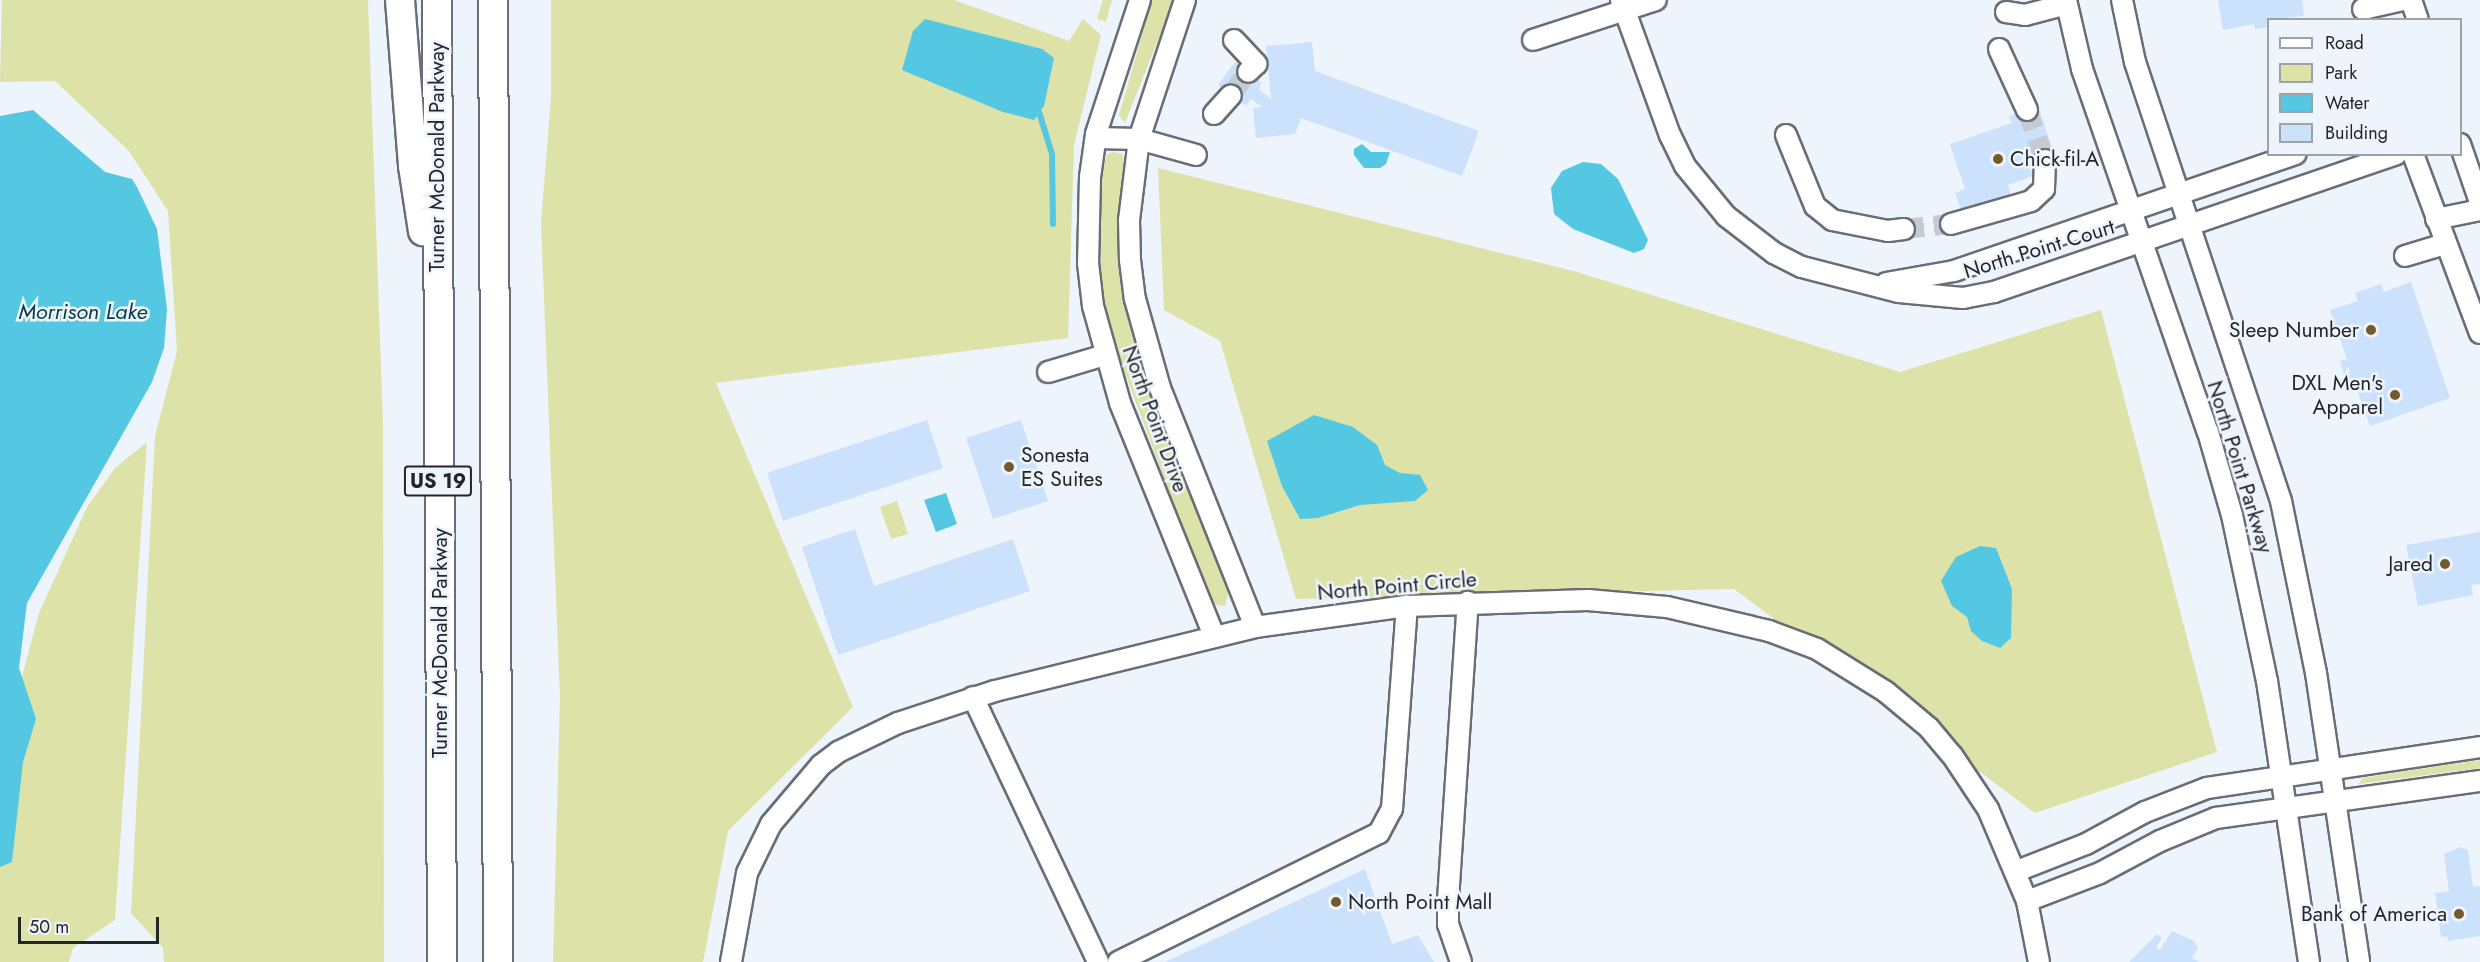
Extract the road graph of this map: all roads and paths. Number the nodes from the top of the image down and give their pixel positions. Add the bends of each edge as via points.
1 (400, 0) edge
2 (437, 0) edge
3 (1140, 0) edge
4 (1185, 0) edge
5 (1656, 0) edge
6 (2122, 0) edge
7 (2403, 0) edge
8 (2411, 0) edge
9 (2067, 2) edge
10 (495, 4) edge
11 (1623, 5) edge
12 (2363, 9) edge
13 (2006, 12) dead end
14 (2417, 18) edge
15 (1234, 40) dead end
16 (1533, 40) dead end
17 (2000, 49) dead end
18 (1248, 72) dead end
19 (1231, 94) tunnel mouth
20 (2027, 110) tunnel mouth
21 (1214, 114) dead end
22 (1786, 135) dead end
23 (1096, 138) junction
24 (1138, 139) junction
25 (2462, 150) edge
26 (1196, 155) dead end
27 (2289, 156) edge
28 (2390, 156) edge
29 (2414, 156) edge
30 (2045, 160) tunnel mouth
31 (2178, 193) junction
32 (2480, 202) edge
33 (2480, 210) edge
34 (2129, 212) junction
35 (2436, 219) junction
36 (1951, 224) tunnel mouth
37 (2189, 224) junction
38 (1904, 229) tunnel mouth
39 (2140, 243) junction
40 (2445, 244) junction
41 (2405, 256) dead end
42 (1865, 284) junction
43 (437, 317) junction
44 (2480, 333) edge
45 (1105, 355) junction
46 (1048, 372) dead end
47 (1468, 602) junction
48 (1407, 606) junction
49 (1255, 627) junction
50 (1214, 636) junction
51 (973, 697) junction
52 (2480, 747) edge
53 (2331, 768) junction
54 (2281, 775) junction
55 (2480, 781) edge
56 (2335, 799) junction
57 (2286, 807) junction
58 (2017, 871) junction
59 (2027, 901) junction
60 (442, 962) edge
61 (498, 962) edge
62 (731, 962) edge
63 (1098, 962) edge
64 (1118, 962) edge
65 (1461, 962) edge
66 (2039, 962) edge
67 (2309, 962) edge
68 (2360, 962) edge

1 - 43 highway via 413,166
2 - 43 highway, Turner McDonald Parkway / US 19
3 - 23 street, North Point Drive
4 - 24 street, North Point Drive
5 - 11 street
6 - 31 street, North Point Parkway via 2130,44
7 - 12 street
8 - 14 street
9 - 13 street via 2025,15
9 - 34 street, North Point Parkway via 2082,69
10 - 61 highway, US 19
11 - 16 street
11 - 42 street, North Point Court via 1670,135 1685,166 1707,195 1734,223 1774,253 1832,278
15 - 18 street via 1256,64
17 - 20 street
19 - 21 street
22 - 38 street via 1815,206 1832,220 1888,231
23 - 24 street
23 - 45 street, North Point Drive via 1088,209 1088,263
24 - 26 street
24 - 49 street, North Point Drive via 1130,210 1130,260 1143,332 1160,388
25 - 32 street
27 - 31 street, North Point Court
28 - 37 street, North Point Court
29 - 35 street
30 - 36 street via 2044,189 2031,201
31 - 34 street, North Point Court
31 - 37 street, North Point Parkway
33 - 35 street
34 - 39 street, North Point Parkway
34 - 42 street, North Point Court via 1954,271 1894,283
35 - 40 street
37 - 39 street, North Point Court
37 - 53 street, North Point Parkway via 2281,501 2301,588
39 - 42 street, North Point Court via 1995,292 1963,298 1932,297
39 - 54 street, North Point Parkway via 2208,432 2232,515 2252,598
40 - 41 street
40 - 44 street
43 - 60 highway, Turner McDonald Parkway / US 19
45 - 46 street
45 - 50 street, North Point Drive via 1120,403
47 - 48 street, North Point Circle
47 - 58 street, North Point Circle via 1615,601 1667,607 1744,624 1817,650 1864,676 1929,728 1971,780
47 - 65 street via 1448,900 1448,924
48 - 49 street, North Point Circle
48 - 64 street via 1392,809 1379,833
49 - 50 street, North Point Circle
50 - 51 street, North Point Circle
51 - 62 street, North Point Circle via 868,736 838,752 804,781 771,824 747,873
51 - 63 street
52 - 53 street
53 - 54 street
53 - 56 street, North Point Parkway
54 - 57 street, North Point Parkway
54 - 58 street via 2207,788 2178,798 2086,844
55 - 56 street via 2358,800
56 - 57 street
56 - 68 street, North Point Parkway
57 - 59 street via 2216,818 2189,827 2100,873
57 - 67 street, North Point Parkway
58 - 59 street, North Point Circle
59 - 66 street, North Point Circle

